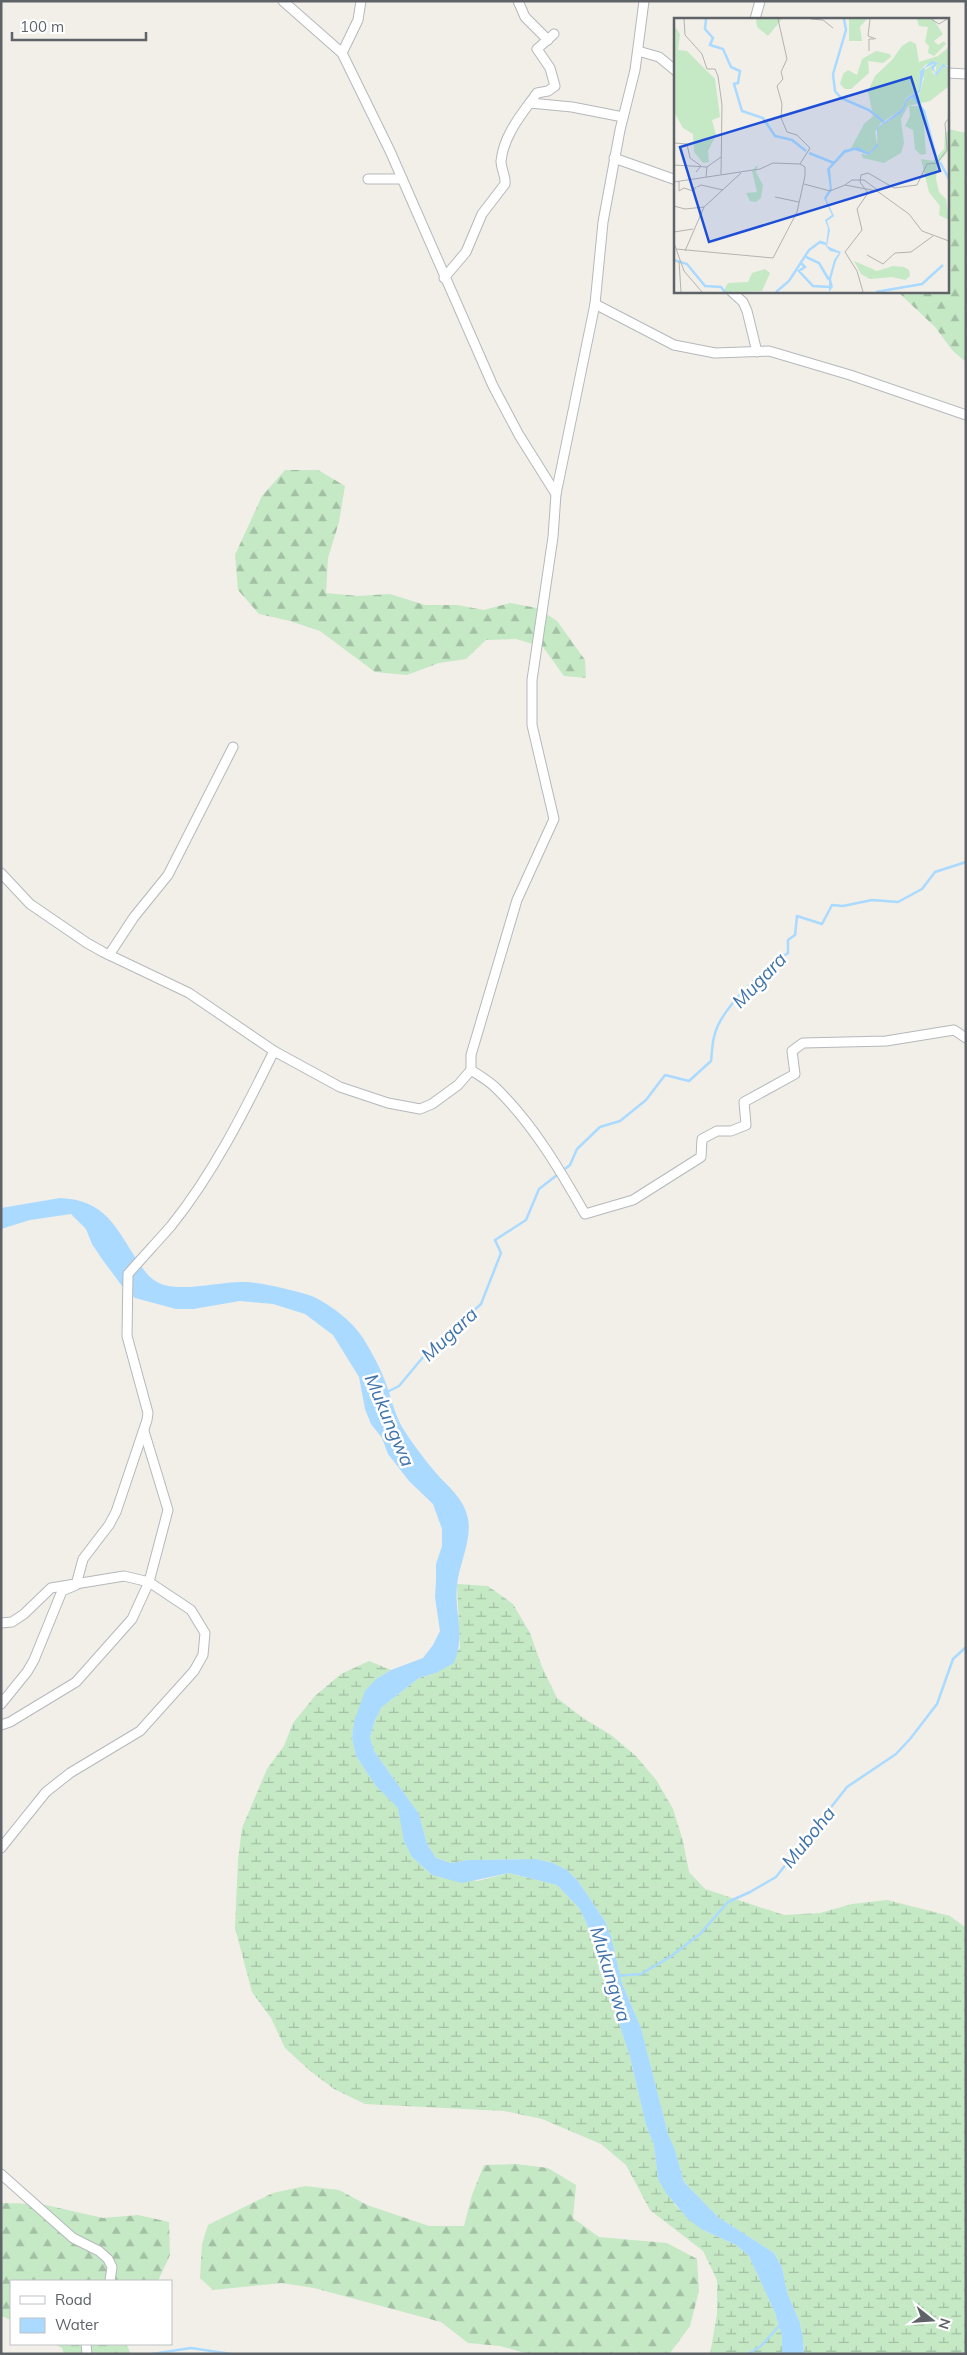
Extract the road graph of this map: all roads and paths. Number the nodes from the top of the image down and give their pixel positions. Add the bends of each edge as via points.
1 (283, 1) edge
2 (361, 1) edge
3 (518, 1) edge
4 (644, 1) edge
5 (760, 1) edge
6 (755, 18) edge
7 (638, 51) junction
8 (342, 53) junction
9 (674, 69) edge
10 (950, 73) edge
11 (966, 74) edge
12 (530, 103) junction
13 (623, 118) junction
14 (614, 158) junction
15 (368, 179) dead end
16 (402, 179) junction
17 (674, 179) edge
18 (444, 278) junction
19 (732, 292) edge
20 (596, 304) junction
21 (757, 352) junction
22 (966, 415) edge
23 (556, 494) junction
24 (233, 747) dead end
25 (1, 873) edge
26 (109, 954) junction
27 (966, 1038) edge
28 (274, 1051) junction
29 (471, 1070) junction
30 (144, 1430) junction
31 (149, 1582) junction
32 (76, 1585) junction
33 (1, 1623) edge
34 (1, 1704) edge
35 (1, 1725) edge
36 (1, 1848) edge
37 (1, 2174) edge
38 (110, 2280) edge

1 - 8 street
2 - 8 street via 358,20
3 - 12 street via 525,17 551,37 537,49 550,68 555,86 548,92 537,93
4 - 7 street
5 - 6 street
7 - 9 street via 659,57
7 - 13 street
8 - 16 street
10 - 11 street
12 - 13 street via 572,107
12 - 18 street via 512,128 504,147 501,164 506,182 482,214 466,252
13 - 14 street
14 - 17 street
14 - 20 street via 603,222
15 - 16 street
16 - 18 street
18 - 23 street via 493,386
19 - 21 street via 747,311
20 - 21 street via 674,345 701,352
20 - 23 street
21 - 22 street via 769,351 835,370
23 - 29 street via 530,717 554,818 514,908 471,1055
24 - 26 street via 168,875
25 - 26 street via 30,904 51,920
26 - 28 street via 189,992
27 - 29 street via 954,1030 886,1041 803,1043 792,1051 795,1074 744,1102 746,1125 731,1131 717,1131 702,1139 701,1157 633,1200 585,1214 561,1171 522,1118 496,1087
28 - 29 street via 340,1087 412,1108 432,1104 458,1085
28 - 30 street via 195,1192 128,1274 127,1336 148,1413
30 - 31 street via 168,1510
30 - 32 street via 116,1512 83,1559
31 - 32 street via 124,1576
31 - 35 street via 132,1619 76,1682
31 - 36 street via 191,1610 205,1633 202,1655 194,1671 140,1731 70,1773 46,1792
32 - 33 street via 51,1588 24,1614 12,1622
32 - 34 street via 62,1592 30,1666
37 - 38 street via 73,2238 108,2259 112,2267

